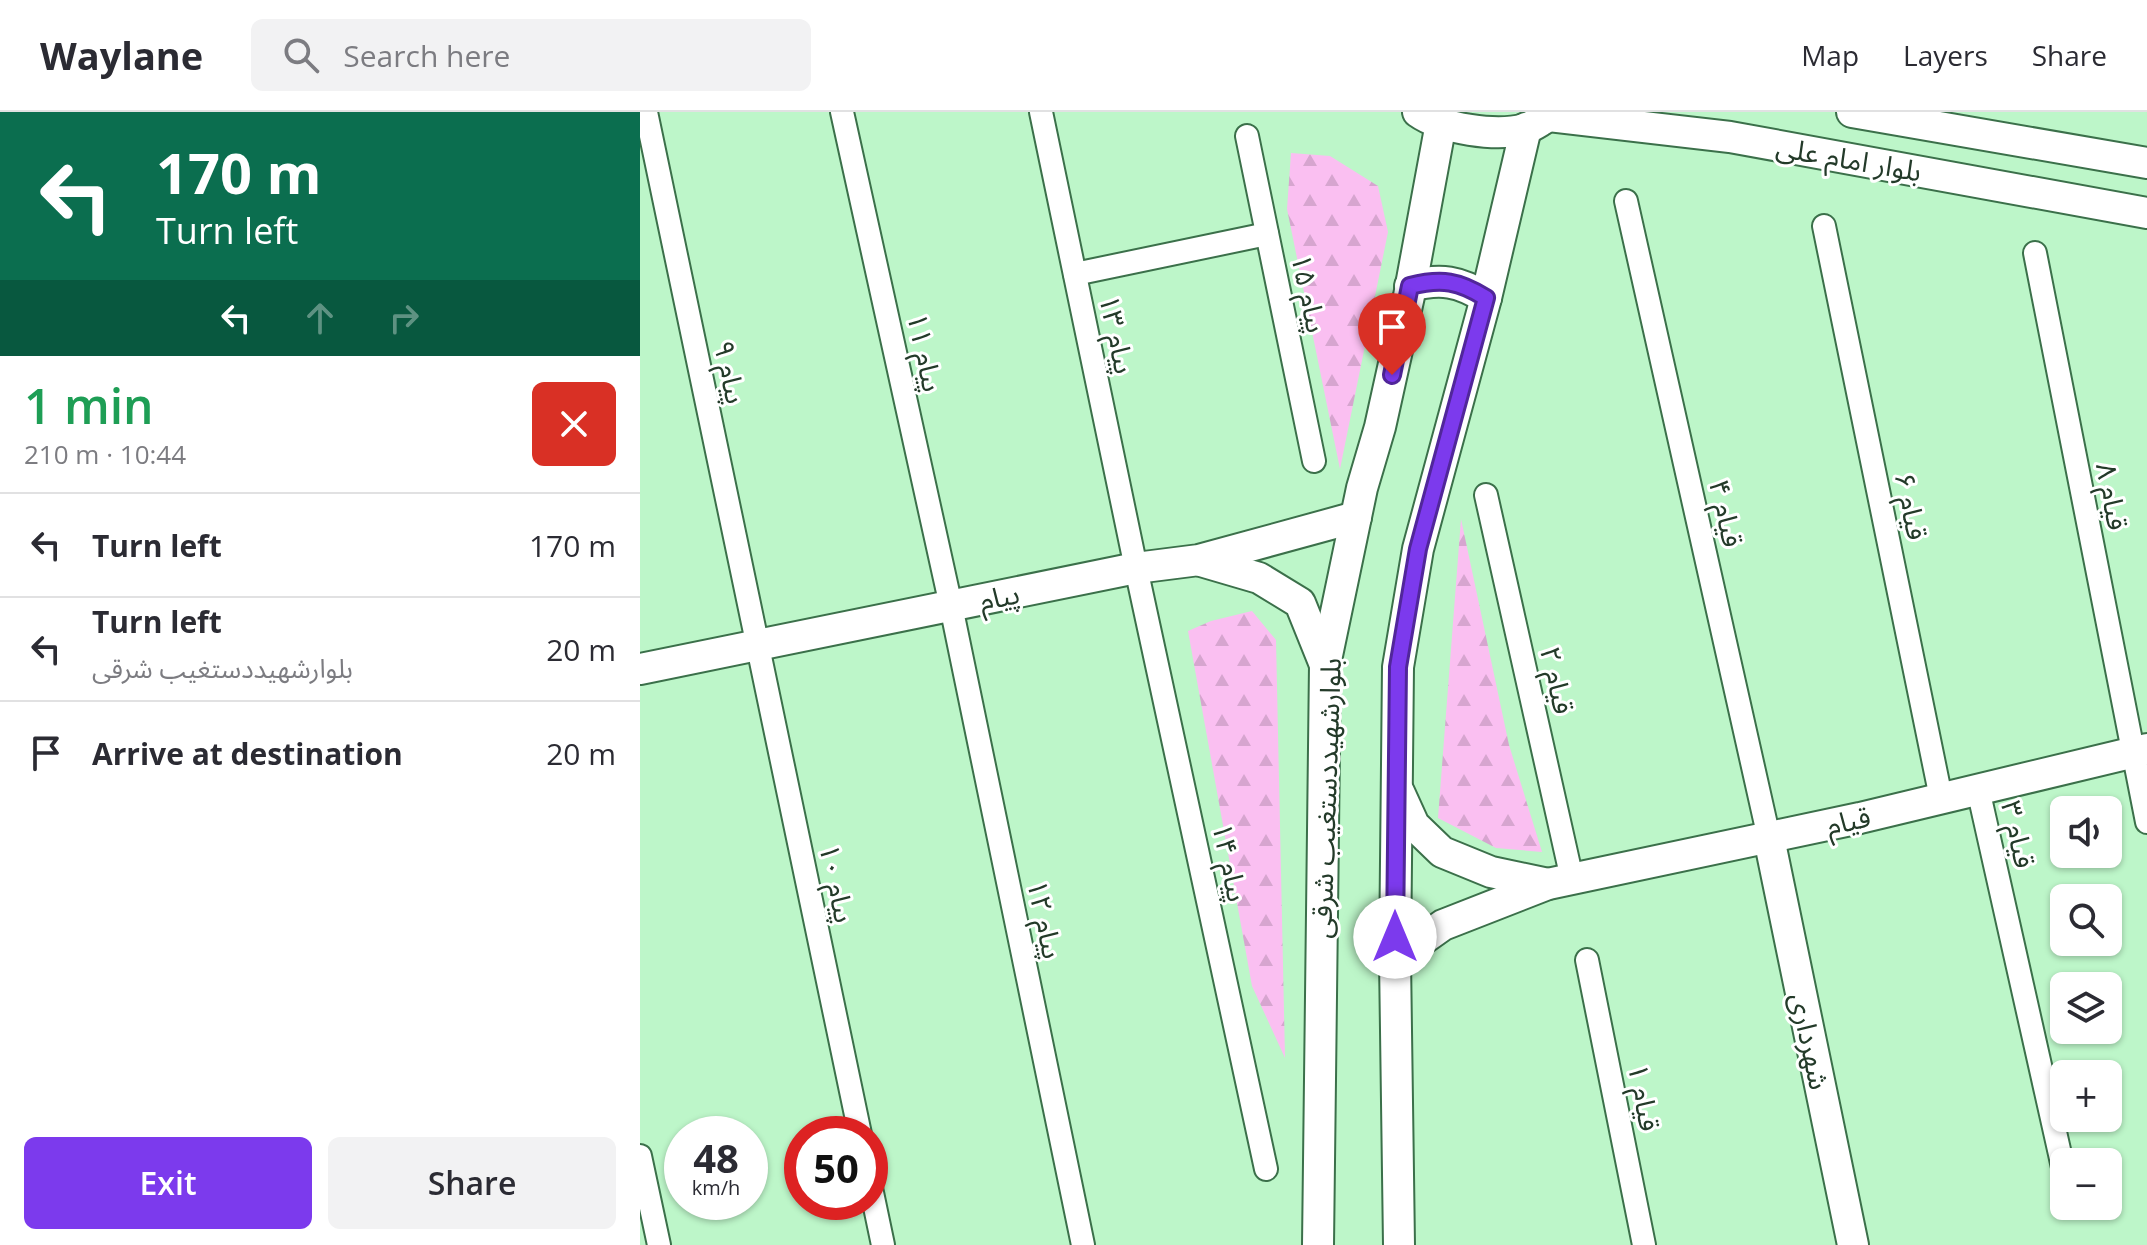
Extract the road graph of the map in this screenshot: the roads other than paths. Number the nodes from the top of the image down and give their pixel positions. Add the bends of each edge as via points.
1 (646, 112) edge
2 (842, 112) edge
3 (1041, 112) edge
4 (1852, 112) edge
5 (1421, 116) edge
6 (1542, 119) edge
7 (1888, 119) junction
8 (1247, 136) dead end
9 (1880, 163) junction
10 (2147, 163) edge
11 (1626, 201) dead end
12 (2147, 213) edge
13 (1824, 226) dead end
14 (1267, 234) junction
15 (2035, 253) dead end
16 (1075, 274) junction
17 (1410, 286) junction
18 (1486, 298) junction
19 (1314, 461) dead end
20 (1486, 495) dead end
21 (1356, 517) junction
22 (1199, 560) junction
23 (1136, 568) junction
24 (951, 606) junction
25 (758, 645) junction
26 (1325, 665) junction
27 (640, 669) edge
28 (2140, 750) edge
29 (1397, 788) junction
30 (1978, 789) junction
31 (1941, 798) junction
32 (2147, 822) edge
33 (1769, 838) junction
34 (1560, 881) junction
35 (1395, 959) junction
36 (1587, 960) dead end
37 (856, 1116) edge
38 (2059, 1148) edge
39 (640, 1156) edge
40 (1266, 1169) dead end
41 (878, 1220) edge
42 (659, 1245) edge
43 (883, 1245) edge
44 (1083, 1245) edge
45 (1318, 1245) edge
46 (1399, 1245) edge
47 (1644, 1245) edge
48 (1853, 1245) edge

1 - 25 street, پیام ۹
2 - 24 street, پیام ۱۱
3 - 16 street, پیام ۱۳
4 - 7 main road, بلوار امام علی
5 - 6 main road, بلوار امام علی via 1465,129 1504,131
5 - 17 main road, بلوارشهیددستغیب شرقی
6 - 9 main road, بلوار امام علی via 1730,137
6 - 18 main road
7 - 9 main road
7 - 10 main road, بلوار امام علی
8 - 14 street, پيام ۱۵
9 - 12 main road, بلوار امام علی
11 - 33 street, قیام ۴
13 - 31 street, قیام ۶
14 - 16 street
14 - 19 street, پيام ۱۵
15 - 28 street, قیام ۸
16 - 23 street, پیام ۱۳
17 - 18 main road via 1450,282
17 - 21 main road, بلوارشهیددستغیب شرقی
18 - 29 main road via 1418,549 1398,667
20 - 34 street, قیام ۲
21 - 22 main road, پیام
21 - 26 main road, بلوارشهیددستغیب شرقی
22 - 23 main road, پیام
22 - 26 main road via 1259,578 1300,603
23 - 24 main road, پیام
23 - 40 street, پیام ۱۴
24 - 25 main road, پیام
24 - 44 street, پیام ۱۲
25 - 27 main road, پیام
25 - 37 street, پیام ۱۰
26 - 45 main road, بلوارشهیددستغیب شرقی
28 - 30 main road, قیام
28 - 32 street, قیام ۸
29 - 34 main road, قیام via 1414,825 1442,852 1491,872
29 - 35 main road
30 - 31 main road, قیام
30 - 38 street, قیام ۳
31 - 33 main road, قیام
33 - 34 main road, قیام
33 - 48 main road, شهرداری
34 - 35 main road, قیام via 1443,925
35 - 46 main road
36 - 47 street, قیام ۱
39 - 42 street
41 - 43 street

